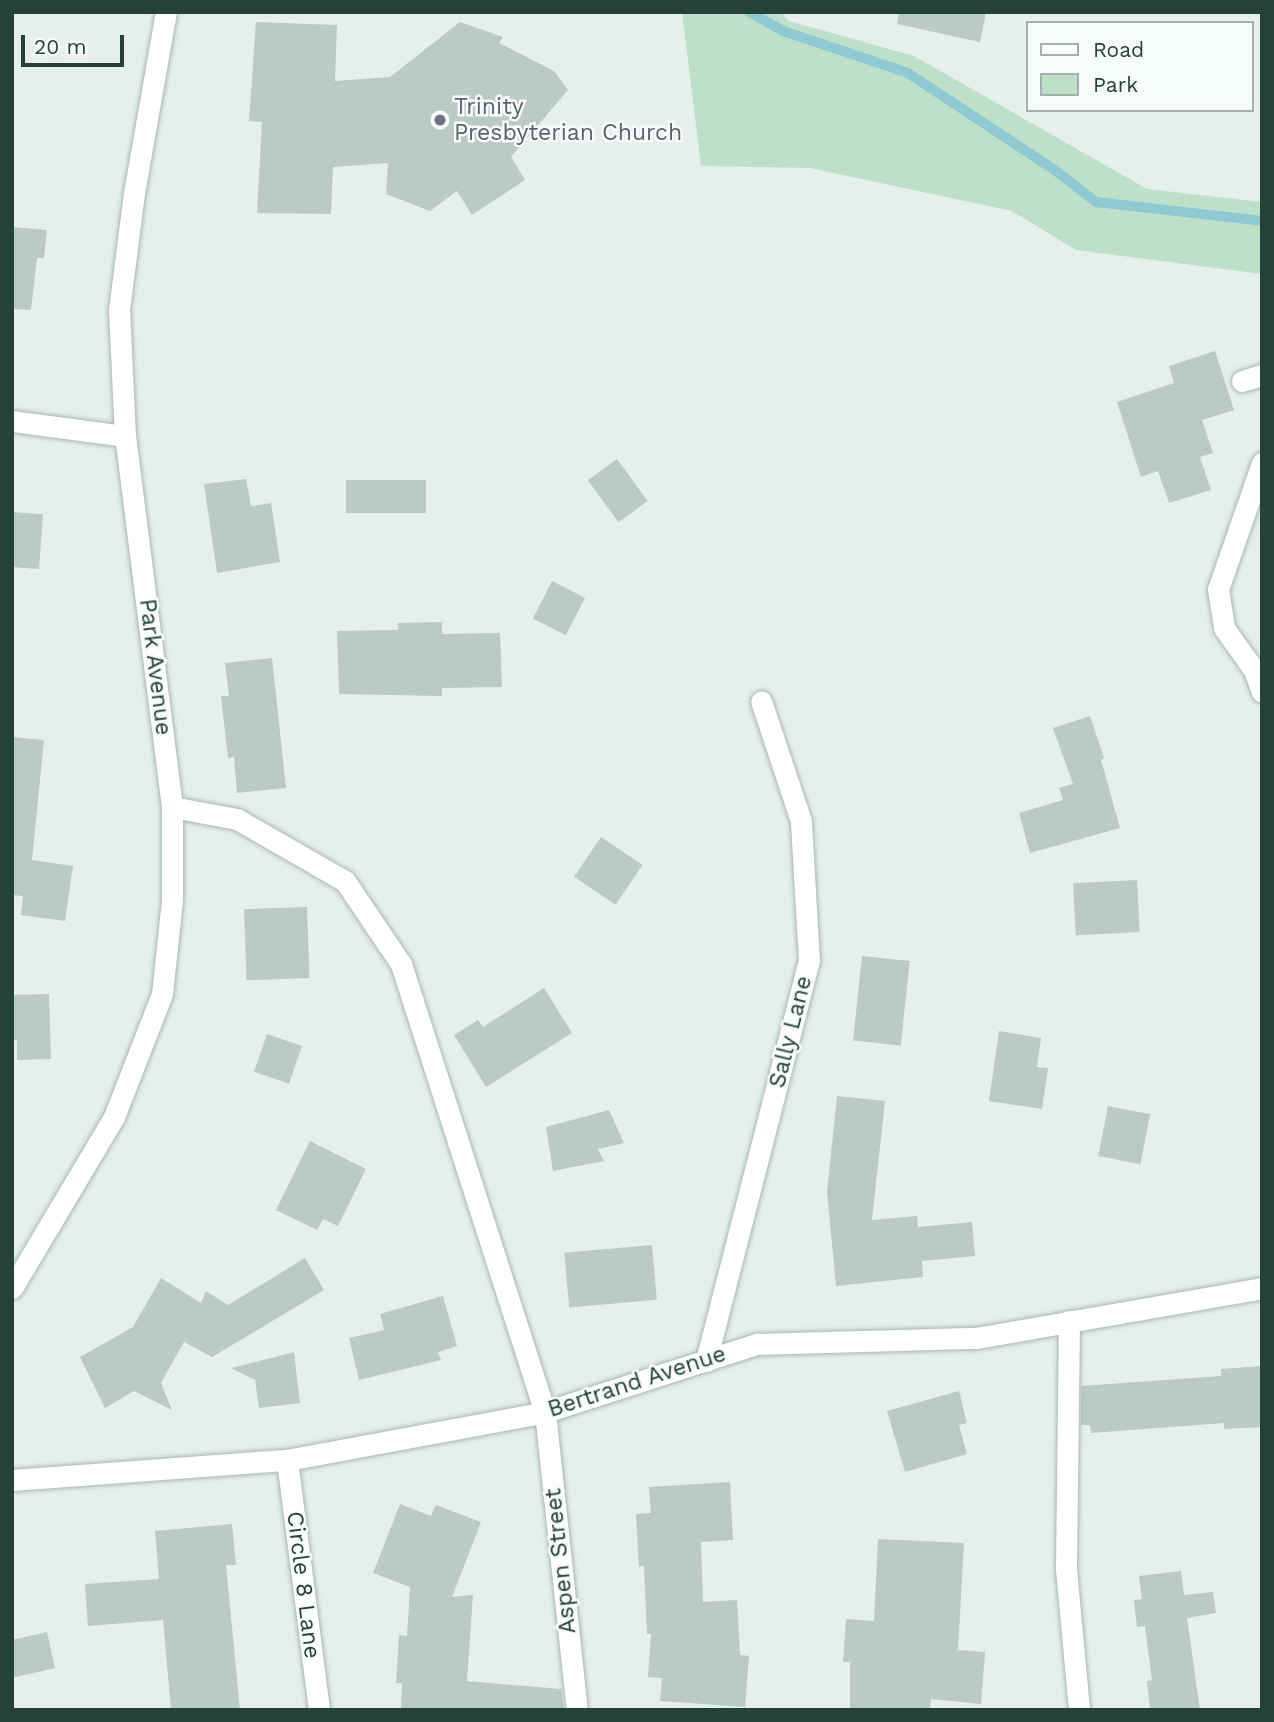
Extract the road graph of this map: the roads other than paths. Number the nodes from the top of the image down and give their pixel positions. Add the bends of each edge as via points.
1 (166, 12) edge
2 (12, 421) edge
3 (125, 436) junction
4 (1262, 463) edge
5 (1262, 691) edge
6 (761, 701) dead end
7 (173, 807) junction
8 (12, 1288) edge
9 (1262, 1288) edge
10 (1069, 1321) junction
11 (706, 1361) junction
12 (545, 1412) junction
13 (287, 1460) junction
14 (12, 1480) edge
15 (319, 1710) edge
16 (577, 1710) edge
17 (1079, 1710) edge

1 - 3 street, Park Avenue via 119,310
2 - 3 street
3 - 7 street, Park Avenue
4 - 5 street via 1218,589 1224,628 1254,670
6 - 11 street, Sally Lane via 801,821 808,961
7 - 8 street, Park Avenue via 172,900 162,994 114,1117
7 - 12 street, Aspen Street via 237,819 345,881 401,964
9 - 10 street, Bertrand Avenue
10 - 11 street, Bertrand Avenue via 976,1338 757,1344
10 - 17 street via 1066,1569
11 - 12 street, Bertrand Avenue
12 - 13 street, Bertrand Avenue
12 - 16 street, Aspen Street
13 - 14 street, Bertrand Avenue
13 - 15 street, Circle 8 Lane

